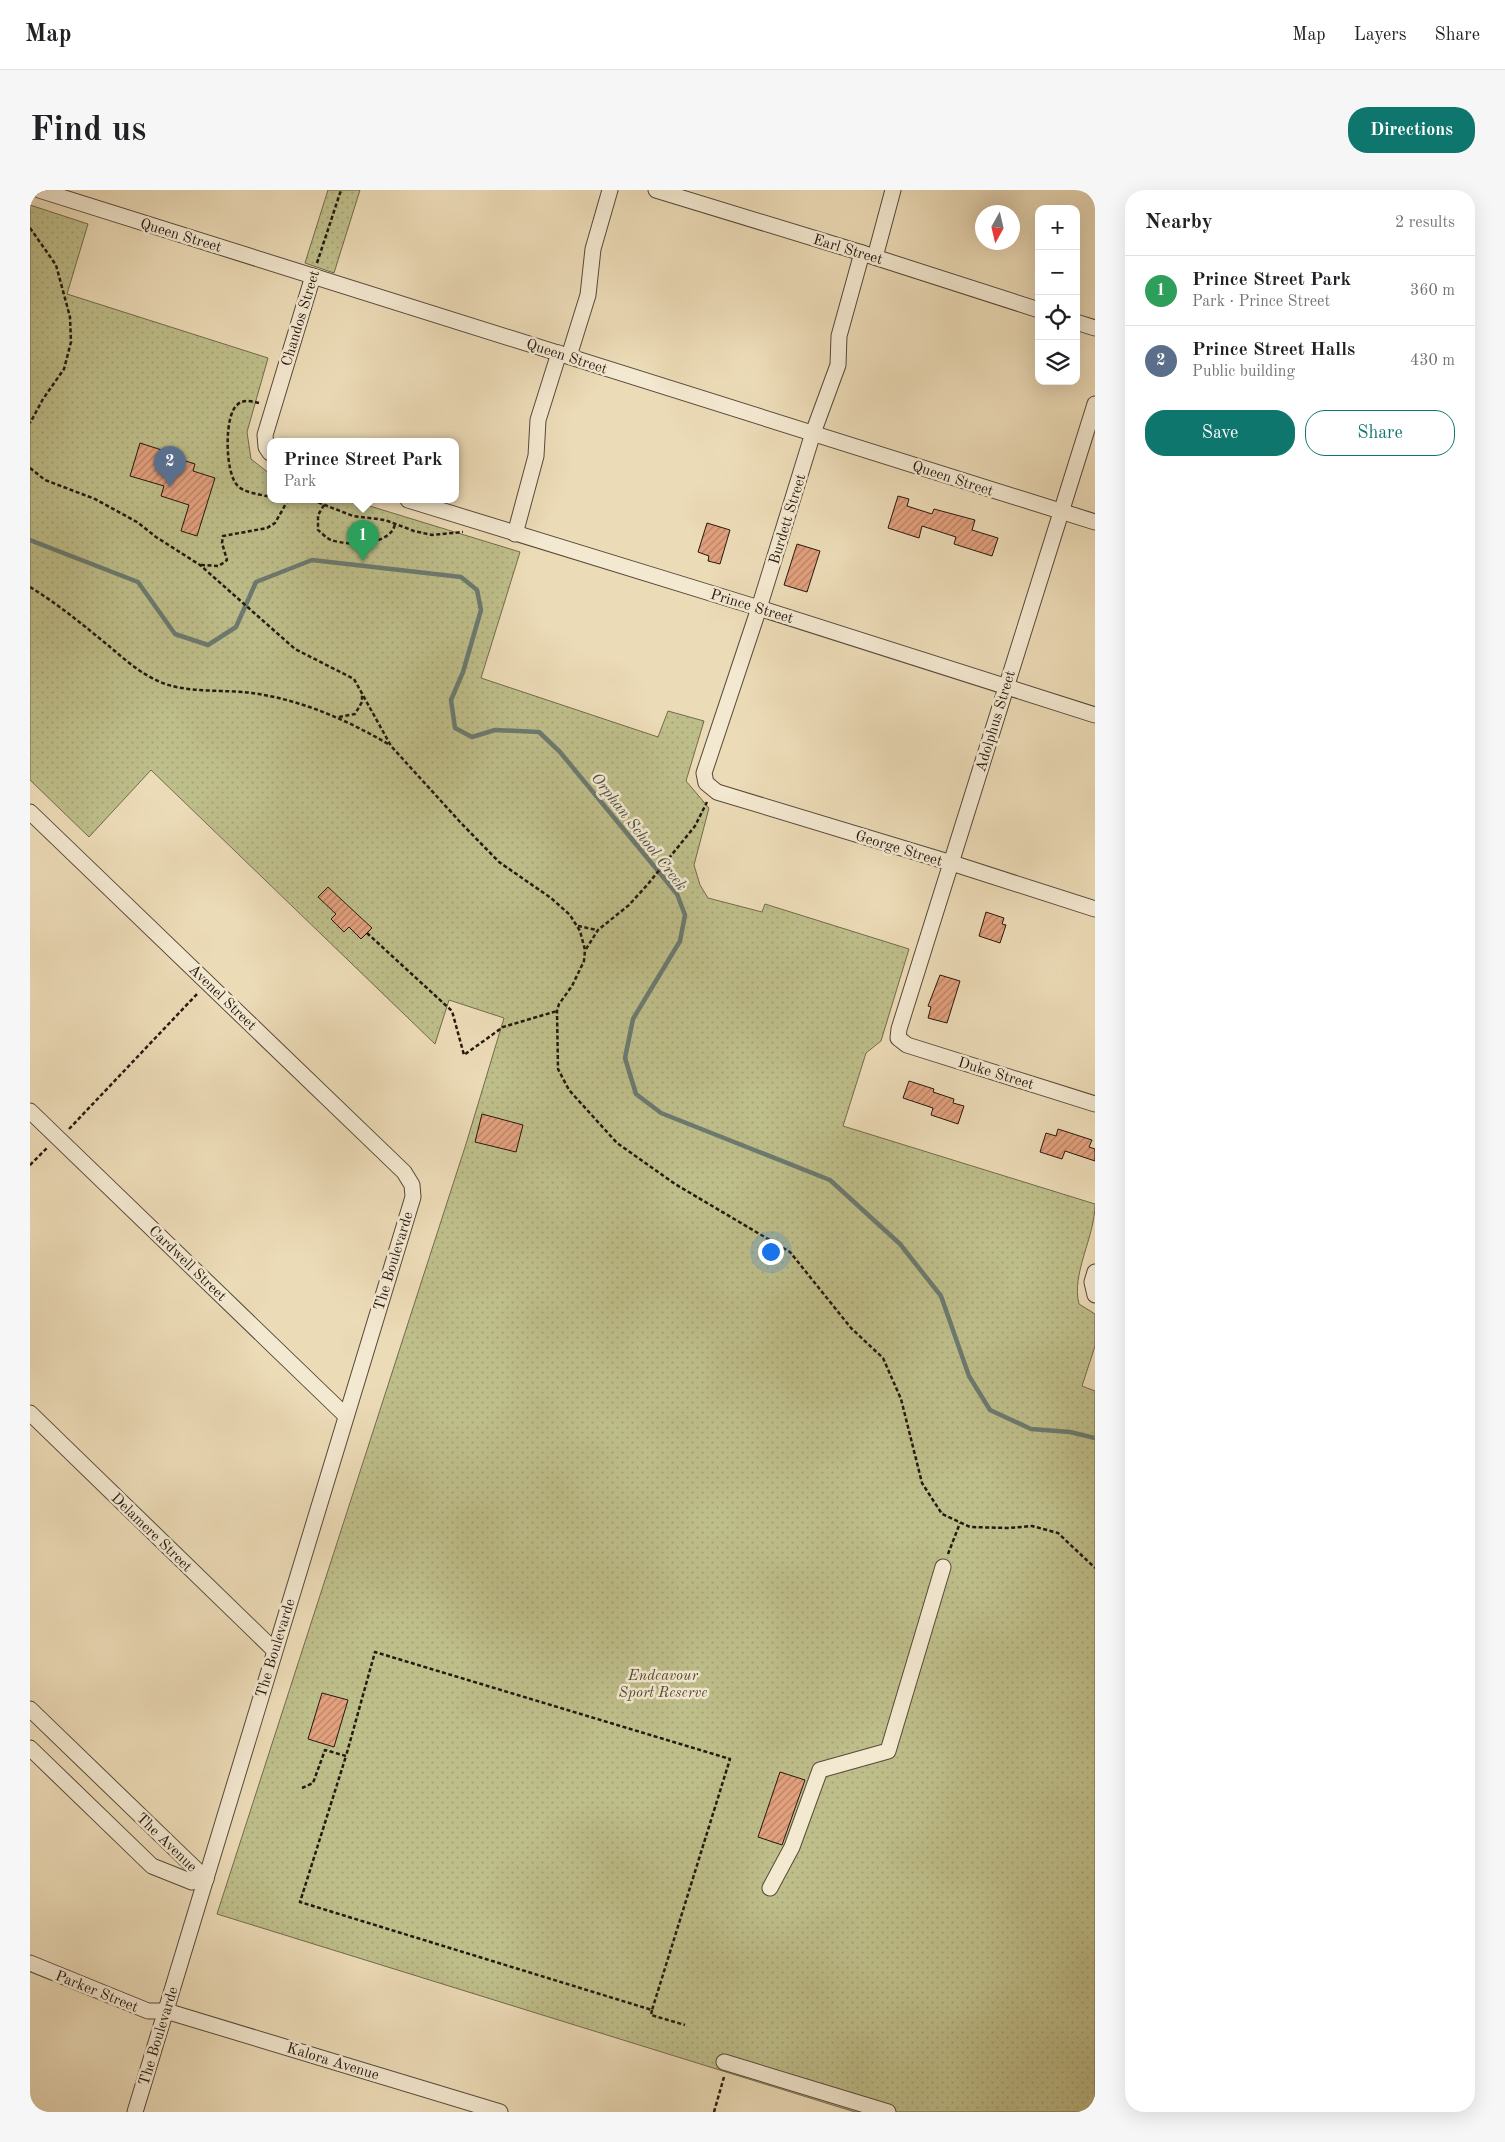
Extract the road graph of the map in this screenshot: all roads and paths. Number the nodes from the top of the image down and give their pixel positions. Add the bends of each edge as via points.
1 (39, 190) edge
2 (341, 190) edge
3 (610, 190) edge
4 (656, 190) edge
5 (893, 190) edge
6 (30, 228) edge
7 (868, 255) junction
8 (313, 276) junction
9 (1035, 309) edge
10 (1080, 323) edge
11 (1095, 328) edge
12 (564, 355) junction
13 (259, 403) dead end
14 (1095, 404) edge
15 (30, 424) edge
16 (813, 433) junction
17 (267, 445) edge
18 (30, 468) edge
19 (267, 496) edge
20 (286, 503) edge
21 (319, 503) edge
22 (417, 503) edge
23 (324, 505) junction
24 (1060, 511) junction
25 (471, 520) junction
26 (1095, 522) edge
27 (396, 524) junction
28 (515, 534) junction
29 (200, 565) junction
30 (30, 587) edge
31 (759, 608) junction
32 (1006, 687) junction
33 (362, 692) junction
34 (1095, 715) edge
35 (338, 718) junction
36 (391, 746) junction
37 (710, 787) junction
38 (30, 812) edge
39 (951, 864) junction
40 (1095, 909) edge
41 (576, 925) junction
42 (598, 930) junction
43 (367, 933) dead end
44 (585, 950) junction
45 (207, 982) junction
46 (558, 1011) junction
47 (898, 1038) joint
48 (1095, 1104) edge
49 (30, 1111) edge
50 (60, 1139) junction
51 (30, 1165) edge
52 (412, 1185) joint
53 (1095, 1272) edge
54 (1094, 1294) edge
55 (30, 1413) edge
56 (346, 1416) junction
57 (960, 1523) junction
58 (944, 1567) joint
59 (1095, 1568) edge
60 (274, 1650) junction
61 (30, 1710) edge
62 (30, 1748) edge
63 (346, 1756) junction
64 (302, 1788) dead end
65 (206, 1879) junction
66 (770, 1888) dead end
67 (30, 1964) edge
68 (652, 2010) junction
69 (166, 2011) junction
70 (685, 2025) dead end
71 (726, 2063) joint
72 (135, 2112) edge
73 (500, 2112) edge
74 (714, 2112) edge
75 (888, 2112) edge

1 - 8 street, Queen Street
2 - 8 path, Chandos Street
3 - 12 street via 593,249 588,295
4 - 7 street, Earl Street
5 - 7 street, Burdett Street
6 - 15 path via 56,265 70,317 71,342 64,369
7 - 9 street, Earl Street
7 - 16 street, Burdett Street via 839,336 838,365
8 - 12 street, Queen Street
8 - 17 street, Chandos Street via 265,435
10 - 11 street
12 - 16 street, Queen Street
12 - 28 street via 538,420 536,456
13 - 19 path via 246,401 238,404 232,412 227,456 238,486
14 - 24 street, Adolphus Street
16 - 24 street, Queen Street
16 - 31 street, Burdett Street
18 - 29 path via 44,480 95,499 137,522
20 - 29 path via 275,523 268,528 224,536 222,543 227,560 219,566
21 - 23 path
22 - 25 street, Prince Street
23 - 27 path via 353,516
23 - 27 path via 318,515 318,530 330,540 371,542 387,537
24 - 26 street, Queen Street
24 - 32 street, Adolphus Street
25 - 27 path via 466,531 456,534 432,535
25 - 28 street, Prince Street
28 - 31 street, Prince Street
29 - 33 path via 295,649 354,679
30 - 35 path via 52,600 127,662 159,682 191,689 252,693 302,704
31 - 32 street, Prince Street
31 - 37 street, Burdett Street via 704,773
32 - 34 street, Prince Street
32 - 39 street, Adolphus Street
33 - 35 path via 360,709 355,714
33 - 36 path
35 - 36 path
36 - 41 path via 499,862 551,898
37 - 39 street, George Street via 717,792
37 - 42 path via 695,826 682,843 629,905
38 - 45 street, Avenel Street
39 - 40 street, George Street
39 - 47 street, Adolphus Street
41 - 42 path
41 - 44 path
42 - 44 path
43 - 46 path via 452,1011 464,1054 503,1027
44 - 46 path via 584,961
45 - 50 path
45 - 52 street, Avenel Street via 406,1174
46 - 57 path via 558,1069 569,1090 617,1143 675,1184 790,1252 851,1328 882,1358 901,1400 922,1483 942,1514
47 - 48 street, Duke Street via 907,1045
49 - 50 street, Cardwell Street
50 - 51 path
50 - 56 street, Cardwell Street
52 - 56 street, The Boulevarde via 413,1197
53 - 54 street via 1092,1282
55 - 60 street, Delamere Street
56 - 60 street, The Boulevarde
57 - 58 path
57 - 59 path via 970,1527 1032,1526 1058,1533
58 - 66 street via 888,1751 820,1770 792,1847
60 - 65 street, The Boulevarde
61 - 65 street, The Avenue
62 - 65 street, The Avenue via 152,1866 192,1882
63 - 64 path via 325,1750 313,1783
63 - 68 path via 300,1902
63 - 68 path via 375,1652 730,1759
65 - 69 street, The Boulevarde
67 - 69 street, Parker Street via 141,2009
68 - 70 path via 651,2015
69 - 72 street, The Boulevarde
69 - 73 street, Kalora Avenue
71 - 74 path
71 - 75 street

